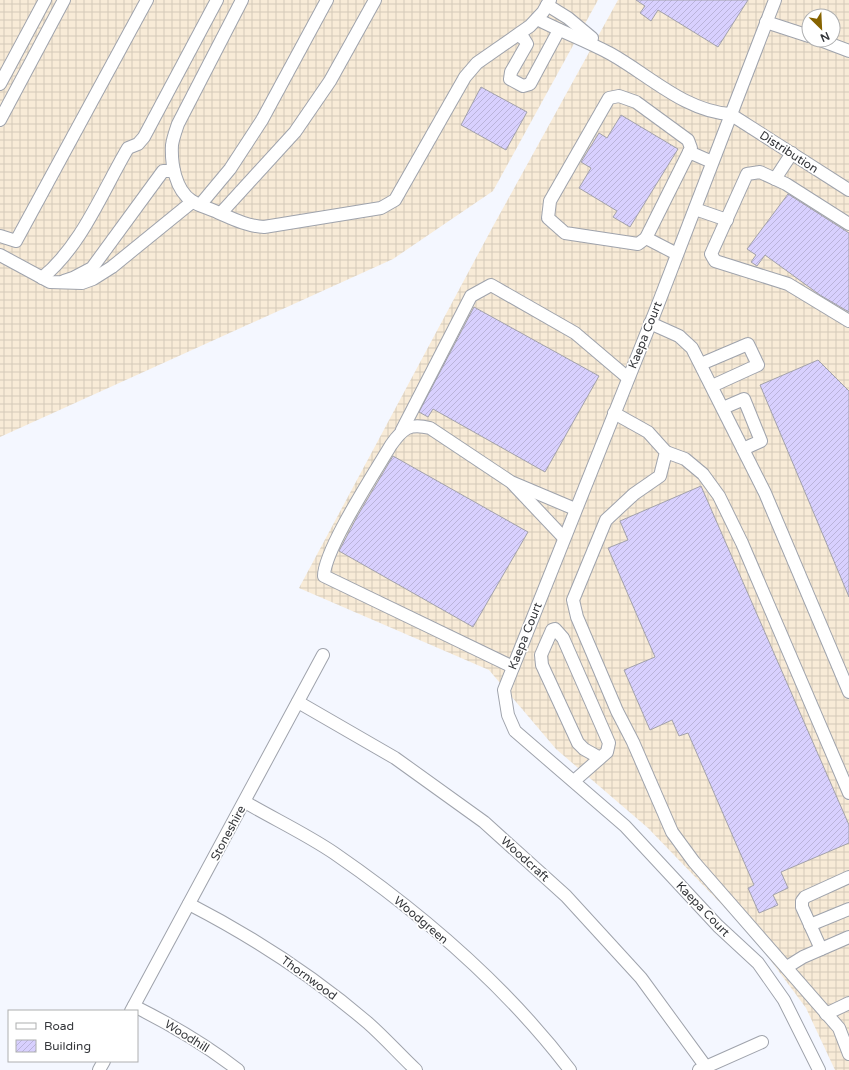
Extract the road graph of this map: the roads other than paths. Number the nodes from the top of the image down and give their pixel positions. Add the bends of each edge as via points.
1 (45, 0) edge
2 (64, 0) edge
3 (147, 0) edge
4 (217, 0) edge
5 (242, 0) edge
6 (327, 0) edge
7 (375, 0) edge
8 (775, 0) edge
9 (548, 3) edge
10 (537, 19) junction
11 (766, 22) junction
12 (559, 30) junction
13 (801, 33) edge
14 (518, 35) junction
15 (613, 56) junction
16 (0, 84) edge
17 (730, 114) junction
18 (0, 120) edge
19 (689, 152) junction
20 (792, 153) junction
21 (712, 162) junction
22 (174, 171) junction
23 (775, 179) junction
24 (849, 190) edge
25 (196, 203) junction
26 (695, 209) junction
27 (221, 213) junction
28 (727, 220) junction
29 (849, 224) edge
30 (0, 236) edge
31 (646, 238) junction
32 (677, 254) junction
33 (0, 255) edge
34 (42, 278) junction
35 (57, 283) junction
36 (849, 321) edge
37 (650, 323) junction
38 (701, 364) junction
39 (628, 378) junction
40 (712, 386) junction
41 (723, 408) junction
42 (614, 413) junction
43 (402, 430) junction
44 (743, 449) junction
45 (666, 452) junction
46 (511, 482) junction
47 (575, 509) junction
48 (564, 538) junction
49 (323, 655) dead end
50 (513, 667) junction
51 (849, 692) edge
52 (298, 702) junction
53 (600, 758) junction
54 (574, 781) junction
55 (849, 793) edge
56 (245, 802) junction
57 (849, 877) edge
58 (190, 904) junction
59 (849, 908) edge
60 (810, 925) junction
61 (849, 937) edge
62 (821, 949) junction
63 (787, 967) junction
64 (849, 1003) edge
65 (133, 1008) edge
66 (138, 1010) edge
67 (826, 1014) junction
68 (762, 1042) dead end
69 (849, 1054) edge
70 (702, 1068) edge
71 (238, 1070) edge
72 (416, 1070) edge
73 (570, 1070) edge
74 (819, 1070) edge

1 - 16 street
2 - 18 street
3 - 30 street via 16,241
4 - 34 street via 144,137 138,144 128,148 78,236
5 - 22 street via 178,124 172,144
6 - 25 street via 262,120 230,169
7 - 27 street via 334,75 294,132
8 - 11 street, Kaepa Court
9 - 10 street
9 - 15 street
10 - 12 street
10 - 14 street
11 - 13 street
11 - 17 street, Kaepa Court
12 - 14 street via 530,84 524,86 510,79 511,72 527,44
12 - 15 street via 581,38
14 - 27 street via 477,62 394,200 381,208 264,227 252,227
15 - 17 street via 695,106 715,113
17 - 20 street, Distribution
17 - 21 street, Kaepa Court
19 - 21 street
19 - 31 street
19 - 31 street via 691,148 688,140 636,102 619,96 609,98 550,201 548,218 565,233 638,244
20 - 23 street
20 - 24 street, Distribution
21 - 26 street, Kaepa Court
22 - 25 street via 182,192
22 - 35 street via 163,171 92,268 74,278
23 - 28 street via 760,172 747,174
23 - 29 street
25 - 27 street
25 - 35 street via 93,279 82,283
26 - 28 street
26 - 32 street, Kaepa Court
28 - 36 street via 711,254 715,261 788,284
31 - 32 street
32 - 37 street, Kaepa Court
33 - 34 street
34 - 35 street
37 - 38 street via 679,336 692,348
37 - 39 street, Kaepa Court
38 - 40 street
38 - 40 street via 748,344 758,366
39 - 42 street, Kaepa Court
39 - 43 street via 575,333 490,284 471,296
40 - 41 street
41 - 44 street
41 - 44 street via 744,400 762,441
42 - 45 street via 648,432
42 - 47 street, Kaepa Court
43 - 46 street via 417,425 430,428
43 - 50 street via 334,543 324,569 324,576
44 - 51 street via 765,493
45 - 55 street via 685,459 703,474 719,496 742,543
45 - 63 street via 660,476 634,494 606,520 573,600 577,618 672,832 694,862
46 - 47 street
46 - 48 street
47 - 48 street, Kaepa Court
48 - 50 street, Kaepa Court
49 - 52 street, Stoneshire
50 - 54 street, Kaepa Court via 504,690 508,715 515,731
52 - 56 street, Stoneshire
52 - 70 street, Woodcraft via 395,758 484,822 566,896 640,978
53 - 53 street via 609,748 607,737 563,638 555,629 552,630 541,655 542,665 578,743
53 - 54 street
54 - 74 street, Kaepa Court via 625,826 718,926 758,963 784,1000
56 - 58 street, Stoneshire
56 - 73 street, Woodgreen via 333,853 415,912 491,980
57 - 60 street via 805,897 802,907
58 - 65 street, Stoneshire
58 - 72 street, Thornwood via 231,926 302,971 369,1024
59 - 60 street
60 - 62 street
61 - 62 street
62 - 63 street
63 - 67 street
64 - 67 street
66 - 71 street, Woodhill via 173,1027
67 - 69 street via 839,1028
68 - 70 street

